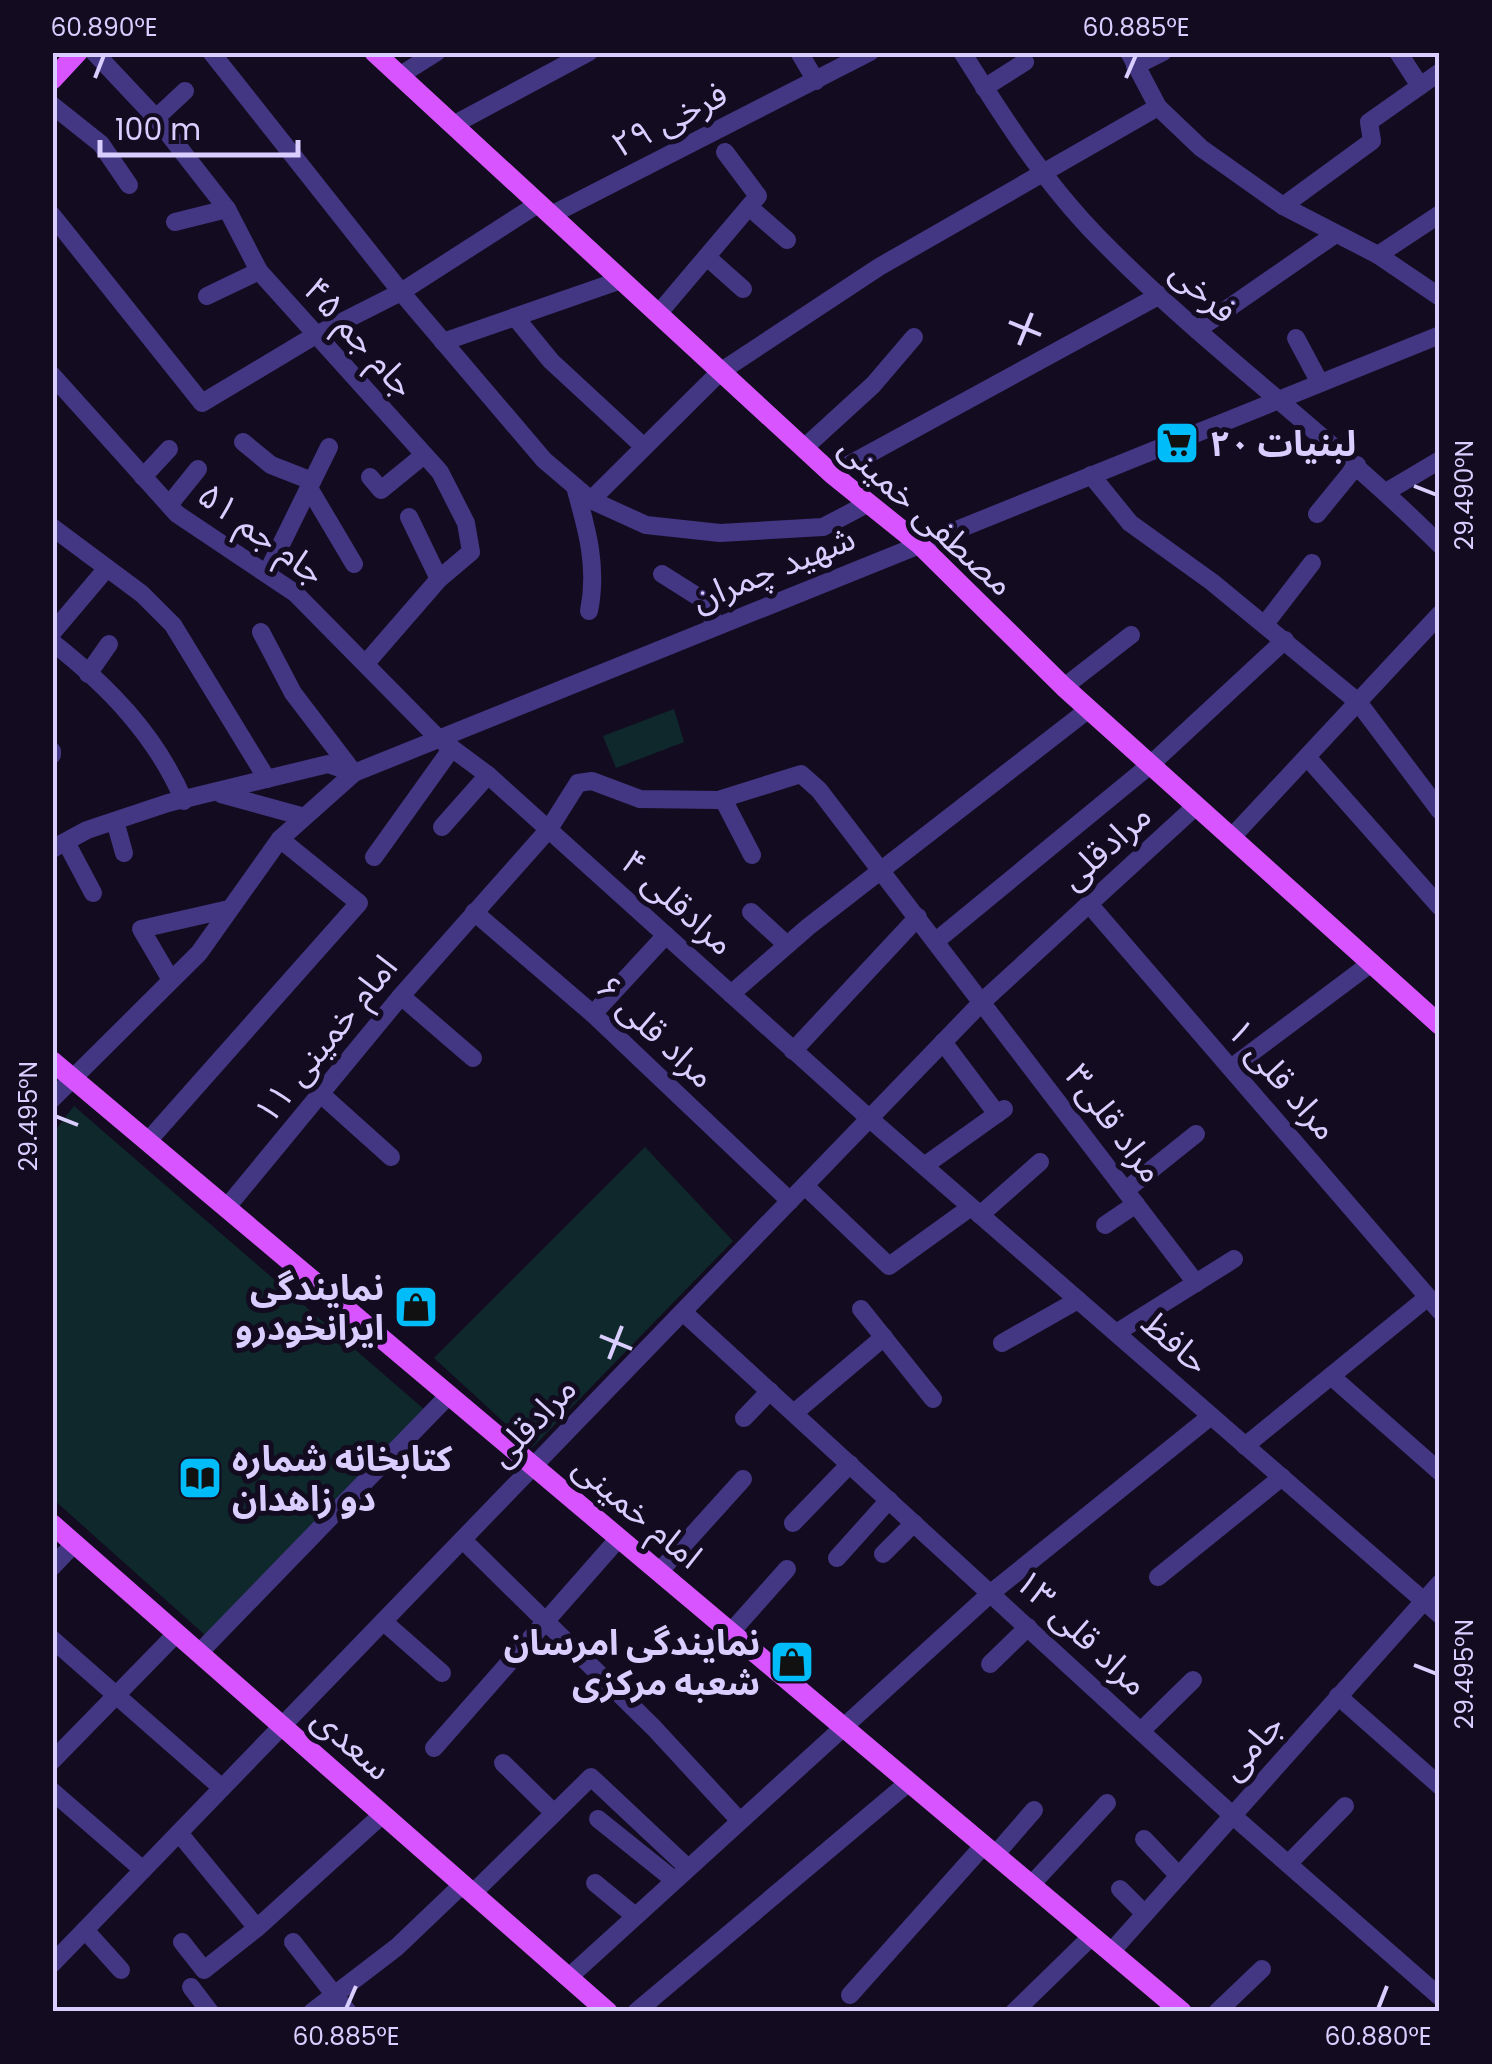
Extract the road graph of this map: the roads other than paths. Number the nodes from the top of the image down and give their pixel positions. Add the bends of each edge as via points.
1 (78, 52) edge
2 (94, 52) edge
3 (374, 52) edge
4 (437, 52) edge
5 (589, 52) edge
6 (798, 52) edge
7 (870, 52) edge
8 (962, 52) edge
9 (1162, 52) edge
10 (1398, 52) edge
11 (219, 55) edge
12 (1132, 60) edge
13 (1024, 62) dead end
14 (1440, 72) edge
15 (399, 76) junction
16 (52, 80) edge
17 (816, 81) junction
18 (1420, 86) junction
19 (984, 88) junction
20 (185, 91) dead end
21 (52, 104) edge
22 (1158, 106) junction
23 (156, 118) junction
24 (453, 126) junction
25 (724, 152) dead end
26 (1043, 174) junction
27 (129, 185) dead end
28 (1283, 206) junction
29 (749, 207) junction
30 (227, 209) junction
31 (545, 210) junction
32 (1440, 214) edge
33 (52, 216) edge
34 (174, 222) dead end
35 (1334, 235) junction
36 (787, 240) dead end
37 (1378, 256) junction
38 (706, 257) junction
39 (258, 271) junction
40 (622, 280) junction
41 (742, 289) dead end
42 (401, 292) junction
43 (1160, 295) junction
44 (207, 296) dead end
45 (1440, 298) edge
46 (658, 314) junction
47 (515, 317) junction
48 (1197, 330) junction
49 (1440, 335) edge
50 (314, 336) junction
51 (914, 337) dead end
52 (1296, 338) dead end
53 (443, 342) junction
54 (720, 372) junction
55 (52, 375) edge
56 (1320, 383) junction
57 (1280, 399) junction
58 (243, 442) dead end
59 (329, 447) dead end
60 (644, 447) junction
61 (804, 448) junction
62 (170, 449) dead end
63 (424, 455) junction
64 (1440, 460) edge
65 (1357, 465) junction
66 (198, 468) dead end
67 (832, 474) junction
68 (1090, 476) junction
69 (143, 477) junction
70 (370, 477) dead end
71 (311, 484) junction
72 (575, 486) junction
73 (1386, 492) junction
74 (591, 500) junction
75 (867, 504) junction
76 (169, 505) junction
77 (1317, 514) dead end
78 (408, 517) dead end
79 (52, 528) edge
80 (919, 544) junction
81 (1440, 545) edge
82 (354, 564) dead end
83 (1312, 564) dead end
84 (107, 568) junction
85 (267, 573) junction
86 (662, 574) dead end
87 (438, 579) junction
88 (589, 612) dead end
89 (1265, 624) junction
90 (717, 626) junction
91 (1436, 626) edge
92 (260, 632) dead end
93 (1131, 636) dead end
94 (1284, 640) junction
95 (109, 644) dead end
96 (55, 647) edge
97 (367, 662) junction
98 (88, 674) junction
99 (1064, 687) junction
100 (1358, 702) junction
101 (1088, 709) junction
102 (445, 743) junction
103 (1307, 757) junction
104 (1150, 765) junction
105 (354, 773) junction
106 (488, 775) junction
107 (268, 779) junction
108 (221, 794) junction
109 (723, 799) junction
110 (184, 801) junction
111 (1196, 806) junction
112 (1440, 812) edge
113 (302, 816) junction
114 (115, 821) junction
115 (442, 827) dead end
116 (549, 829) junction
117 (1231, 838) junction
118 (280, 839) junction
119 (59, 845) edge
120 (124, 853) dead end
121 (752, 854) dead end
122 (374, 857) dead end
123 (882, 871) junction
124 (93, 893) dead end
125 (1089, 904) junction
126 (1440, 907) edge
127 (229, 909) junction
128 (474, 912) junction
129 (751, 912) dead end
130 (918, 917) junction
131 (666, 935) junction
132 (936, 941) junction
133 (788, 945) junction
134 (1370, 964) junction
135 (171, 980) junction
136 (731, 994) junction
137 (401, 996) junction
138 (982, 1001) junction
139 (593, 1014) junction
140 (1437, 1018) edge
141 (943, 1042) junction
142 (793, 1050) junction
143 (473, 1058) dead end
144 (52, 1061) edge
145 (1231, 1068) junction
146 (72, 1077) junction
147 (323, 1096) junction
148 (52, 1100) edge
149 (870, 1118) junction
150 (1196, 1134) dead end
151 (148, 1141) junction
152 (391, 1156) dead end
153 (1040, 1162) dead end
154 (924, 1166) junction
155 (804, 1186) junction
156 (1131, 1197) junction
157 (790, 1201) junction
158 (227, 1207) junction
159 (976, 1211) junction
160 (1104, 1225) dead end
161 (1234, 1259) dead end
162 (1196, 1283) junction
163 (1078, 1300) junction
164 (1434, 1304) edge
165 (861, 1308) dead end
166 (683, 1312) junction
167 (1116, 1334) junction
168 (884, 1337) junction
169 (1002, 1343) dead end
170 (1331, 1376) junction
171 (770, 1391) junction
172 (449, 1395) junction
173 (933, 1399) dead end
174 (794, 1412) junction
175 (1211, 1416) junction
176 (744, 1418) dead end
177 (1245, 1446) junction
178 (850, 1464) junction
179 (534, 1466) junction
180 (1440, 1472) edge
181 (1282, 1477) junction
182 (743, 1479) dead end
183 (889, 1500) junction
184 (793, 1523) dead end
185 (914, 1523) junction
186 (52, 1524) edge
187 (619, 1538) junction
188 (463, 1540) junction
189 (75, 1543) junction
190 (884, 1554) dead end
191 (837, 1558) dead end
192 (52, 1567) edge
193 (787, 1569) dead end
194 (660, 1572) junction
195 (1158, 1577) dead end
196 (1440, 1583) edge
197 (991, 1593) junction
198 (1423, 1601) junction
199 (1440, 1615) edge
200 (384, 1622) junction
201 (546, 1622) junction
202 (1028, 1627) junction
203 (731, 1632) junction
204 (176, 1633) junction
205 (52, 1639) edge
206 (199, 1652) junction
207 (990, 1664) dead end
208 (442, 1674) dead end
209 (1193, 1680) dead end
210 (116, 1695) junction
211 (1338, 1696) junction
212 (842, 1725) junction
213 (283, 1726) junction
214 (1141, 1732) junction
215 (434, 1748) dead end
216 (52, 1761) edge
217 (502, 1763) dead end
218 (909, 1782) junction
219 (1440, 1786) edge
220 (222, 1788) junction
221 (52, 1791) edge
222 (1106, 1803) dead end
223 (1346, 1806) dead end
224 (1034, 1810) dead end
225 (554, 1813) junction
226 (383, 1814) junction
227 (1232, 1816) junction
228 (598, 1819) dead end
229 (739, 1820) junction
230 (179, 1833) junction
231 (1144, 1839) dead end
232 (990, 1850) junction
233 (1288, 1864) junction
234 (144, 1870) junction
235 (681, 1874) junction
236 (1179, 1876) junction
237 (596, 1883) dead end
238 (1031, 1885) junction
239 (468, 1888) junction
240 (1120, 1889) dead end
241 (1144, 1914) junction
242 (635, 1916) junction
243 (257, 1928) junction
244 (85, 1930) junction
245 (1092, 1936) junction
246 (182, 1942) dead end
247 (293, 1942) dead end
248 (1111, 1952) junction
249 (55, 1955) edge
250 (1262, 1968) dead end
251 (121, 1970) dead end
252 (569, 1977) junction
253 (191, 1987) dead end
254 (335, 1995) junction
255 (850, 1995) dead end
256 (1440, 1997) edge
257 (210, 2012) edge
258 (312, 2012) edge
259 (348, 2012) edge
260 (608, 2012) edge
261 (636, 2012) edge
262 (1014, 2012) edge
263 (1182, 2012) edge
264 (1217, 2012) edge

1 - 16 main road
2 - 23 street, جام جم ۴۵
3 - 15 main road, مصطفی خمینی
4 - 15 street
5 - 24 street
6 - 17 street
7 - 17 street, فرخی ۲۹
8 - 19 street, فرخی
9 - 12 street
10 - 18 street
11 - 42 street
12 - 22 street
13 - 19 street
14 - 18 street
15 - 24 main road, مصطفی خمینی
17 - 31 street, فرخی ۲۹
18 - 28 street via 1370,122 1372,141
19 - 26 street, فرخی
20 - 23 street
21 - 27 street via 101,144
22 - 26 street
22 - 28 street via 1201,148
23 - 30 street, جام جم ۴۵
24 - 31 main road, مصطفی خمینی
25 - 29 street via 758,196
26 - 43 street, فرخی
26 - 54 street via 879,268
28 - 35 street
29 - 36 street
29 - 38 street
30 - 34 street
30 - 39 street, جام جم ۴۵
31 - 40 main road, مصطفی خمینی
31 - 42 street, فرخی ۲۹
32 - 37 street
33 - 50 street, فرخی ۲۹ via 202,403
35 - 37 street
35 - 48 street
37 - 45 street
38 - 41 street
38 - 46 street
39 - 44 street
39 - 50 street, جام جم ۴۵
40 - 46 main road, مصطفی خمینی
40 - 47 street
42 - 50 street, فرخی ۲۹
42 - 53 street
43 - 48 street, فرخی
43 - 67 street
46 - 54 main road, مصطفی خمینی
47 - 53 street
47 - 60 street via 551,361
48 - 57 street, فرخی
49 - 56 street, شهید چمران
50 - 63 street, جام جم ۴۵
51 - 61 street
52 - 56 street
53 - 72 street via 544,460
54 - 60 street
54 - 61 main road, مصطفی خمینی
55 - 69 street, جام جم ۵۱
56 - 57 street, شهید چمران
57 - 65 street, فرخی
57 - 68 street, شهید چمران
58 - 71 street
59 - 71 street
60 - 74 street
61 - 67 main road, مصطفی خمینی
62 - 69 street
63 - 70 street via 381,490
63 - 87 street, جام جم ۴۵ via 466,523 471,552
64 - 73 street
65 - 73 street, فرخی
65 - 77 street
66 - 76 street
67 - 75 main road, مصطفی خمینی
68 - 80 street, شهید چمران
68 - 89 street via 1130,523
69 - 76 street, جام جم ۵۱
71 - 82 street
71 - 85 street
72 - 74 street
72 - 88 street via 595,582
73 - 81 street, فرخی
74 - 75 street via 646,525 720,533 823,527
75 - 80 main road, مصطفی خمینی
76 - 85 street, جام جم ۵۱
78 - 87 street
79 - 84 street
80 - 90 street, شهید چمران
80 - 99 main road, مصطفی خمینی
83 - 89 street
84 - 96 street
84 - 107 street via 173,625
85 - 97 street, جام جم ۵۱
86 - 90 street via 700,598
87 - 97 street, جام جم ۴۵
89 - 94 street
90 - 102 street, شهید چمران
91 - 100 street
92 - 105 street via 293,693
93 - 99 street
94 - 100 street
94 - 104 street
95 - 98 street
96 - 98 street
97 - 102 street, جام جم ۵۱
98 - 110 street via 132,715 167,761
99 - 101 main road, مصطفی خمینی
100 - 103 street
100 - 112 street
101 - 104 main road, مصطفی خمینی
101 - 123 street
102 - 105 street, شهید چمران
102 - 106 street, مرادقلی ۴
102 - 122 street
103 - 117 street
103 - 126 street
104 - 111 main road, مصطفی خمینی
104 - 132 street
105 - 107 street, شهید چمران via 328,764
105 - 113 street, شهید چمران
106 - 115 street
106 - 116 street, مرادقلی ۴
107 - 108 street, شهید چمران
108 - 110 street, شهید چمران
108 - 113 street
109 - 116 street, امام خمینی ۱۱ via 640,800 592,781 578,783
109 - 121 street
109 - 123 street, مراد قلی۳ via 802,774
110 - 114 street, شهید چمران
111 - 117 main road, مصطفی خمینی
111 - 125 street, مرادقلی
113 - 118 street, شهید چمران
114 - 119 street, شهید چمران
114 - 120 street
116 - 128 street, امام خمینی ۱۱
116 - 131 street, مرادقلی ۴
117 - 134 main road, مصطفی خمینی
118 - 127 street, شهید چمران
118 - 151 street via 360,903
119 - 124 street
123 - 130 street, مراد قلی۳
123 - 133 street
125 - 138 street, مرادقلی
125 - 145 street, مراد قلی ۱
127 - 135 street, شهید چمران
127 - 135 street via 141,929
128 - 137 street, امام خمینی ۱۱
128 - 139 street, مراد قلی ۶
129 - 133 street
130 - 132 street, مراد قلی۳
130 - 142 street
131 - 136 street, مرادقلی ۴
131 - 139 street
132 - 138 street, مراد قلی۳
133 - 136 street
134 - 140 main road, مصطفی خمینی
134 - 145 street
135 - 146 street, شهید چمران
136 - 142 street, مرادقلی ۴
137 - 143 street
137 - 147 street, امام خمینی ۱۱
138 - 141 street, مرادقلی
138 - 156 street, مراد قلی۳
139 - 157 street, مراد قلی ۶
141 - 149 street, مرادقلی
141 - 154 street via 1001,1112
142 - 149 street, مرادقلی ۴
144 - 146 main road, امام خمینی
145 - 164 street, مراد قلی ۱
146 - 148 street, شهید چمران
146 - 151 main road, امام خمینی
147 - 152 street
147 - 158 street, امام خمینی ۱۱
149 - 154 street, حافظ
149 - 155 street, مرادقلی
150 - 156 street
151 - 158 main road, امام خمینی
153 - 159 street
154 - 159 street, حافظ
155 - 157 street, مرادقلی
155 - 159 street via 888,1266
156 - 160 street
156 - 162 street, مراد قلی۳
157 - 166 street, مرادقلی
158 - 172 main road, امام خمینی
159 - 163 street, حافظ
161 - 162 street
162 - 167 street
163 - 167 street, حافظ
163 - 169 street
164 - 170 street
165 - 168 street
166 - 171 street, مراد قلی ۱۳
166 - 179 street, مرادقلی
167 - 175 street, حافظ
168 - 173 street
168 - 174 street
170 - 177 street
170 - 180 street
171 - 174 street, مراد قلی ۱۳
171 - 176 street
172 - 179 main road, امام خمینی
172 - 206 street
174 - 178 street, مراد قلی ۱۳
175 - 177 street, حافظ
175 - 197 street
177 - 181 street, حافظ
178 - 183 street, مراد قلی ۱۳
178 - 184 street
179 - 187 main road, امام خمینی
179 - 188 street, مرادقلی
181 - 195 street
181 - 198 street, حافظ
182 - 194 street
183 - 185 street, مراد قلی ۱۳
183 - 191 street
185 - 190 street
185 - 197 street, مراد قلی ۱۳
186 - 189 main road, سعدی
187 - 194 main road, امام خمینی
187 - 201 street
188 - 200 street, مرادقلی
188 - 201 street
189 - 192 street
189 - 204 main road, سعدی
193 - 203 street
194 - 203 main road, امام خمینی
196 - 198 street, جامی
197 - 202 street, مراد قلی ۱۳
197 - 212 street
198 - 199 street, حافظ
198 - 211 street, جامی
200 - 208 street
200 - 213 street, مرادقلی
201 - 215 street
201 - 229 street
202 - 207 street
202 - 214 street, مراد قلی ۱۳
203 - 212 main road, امام خمینی
204 - 206 main road, سعدی
204 - 210 street
205 - 210 street
206 - 213 main road, سعدی
209 - 214 street
210 - 216 street
210 - 220 street
211 - 219 street
211 - 227 street, جامی
212 - 218 main road, امام خمینی
212 - 229 street
213 - 220 street, مرادقلی
213 - 226 main road, سعدی
214 - 227 street, مراد قلی ۱۳
217 - 225 street
218 - 232 main road, امام خمینی
218 - 261 street
220 - 230 street, مرادقلی
221 - 234 street
222 - 238 street
223 - 233 street
224 - 232 street
225 - 235 street via 591,1778
225 - 239 street
226 - 239 main road, سعدی
226 - 243 street
227 - 233 street, مراد قلی ۱۳
227 - 236 street, جامی
228 - 235 street
229 - 235 street
230 - 234 street, مرادقلی
230 - 243 street
231 - 236 street
232 - 238 main road, امام خمینی
232 - 255 street
233 - 256 street, مراد قلی ۱۳
234 - 244 street, مرادقلی
235 - 242 street
236 - 241 street, جامی
237 - 242 street
238 - 245 main road, امام خمینی
239 - 252 main road, سعدی
239 - 254 street
240 - 241 street
241 - 248 street, جامی
242 - 252 street
243 - 246 street via 204,1970
244 - 249 street, مرادقلی
244 - 251 street
245 - 248 main road, امام خمینی
245 - 262 street
247 - 254 street
248 - 263 main road, امام خمینی
250 - 264 street
252 - 260 main road, سعدی
253 - 257 street
254 - 258 street
254 - 259 street

